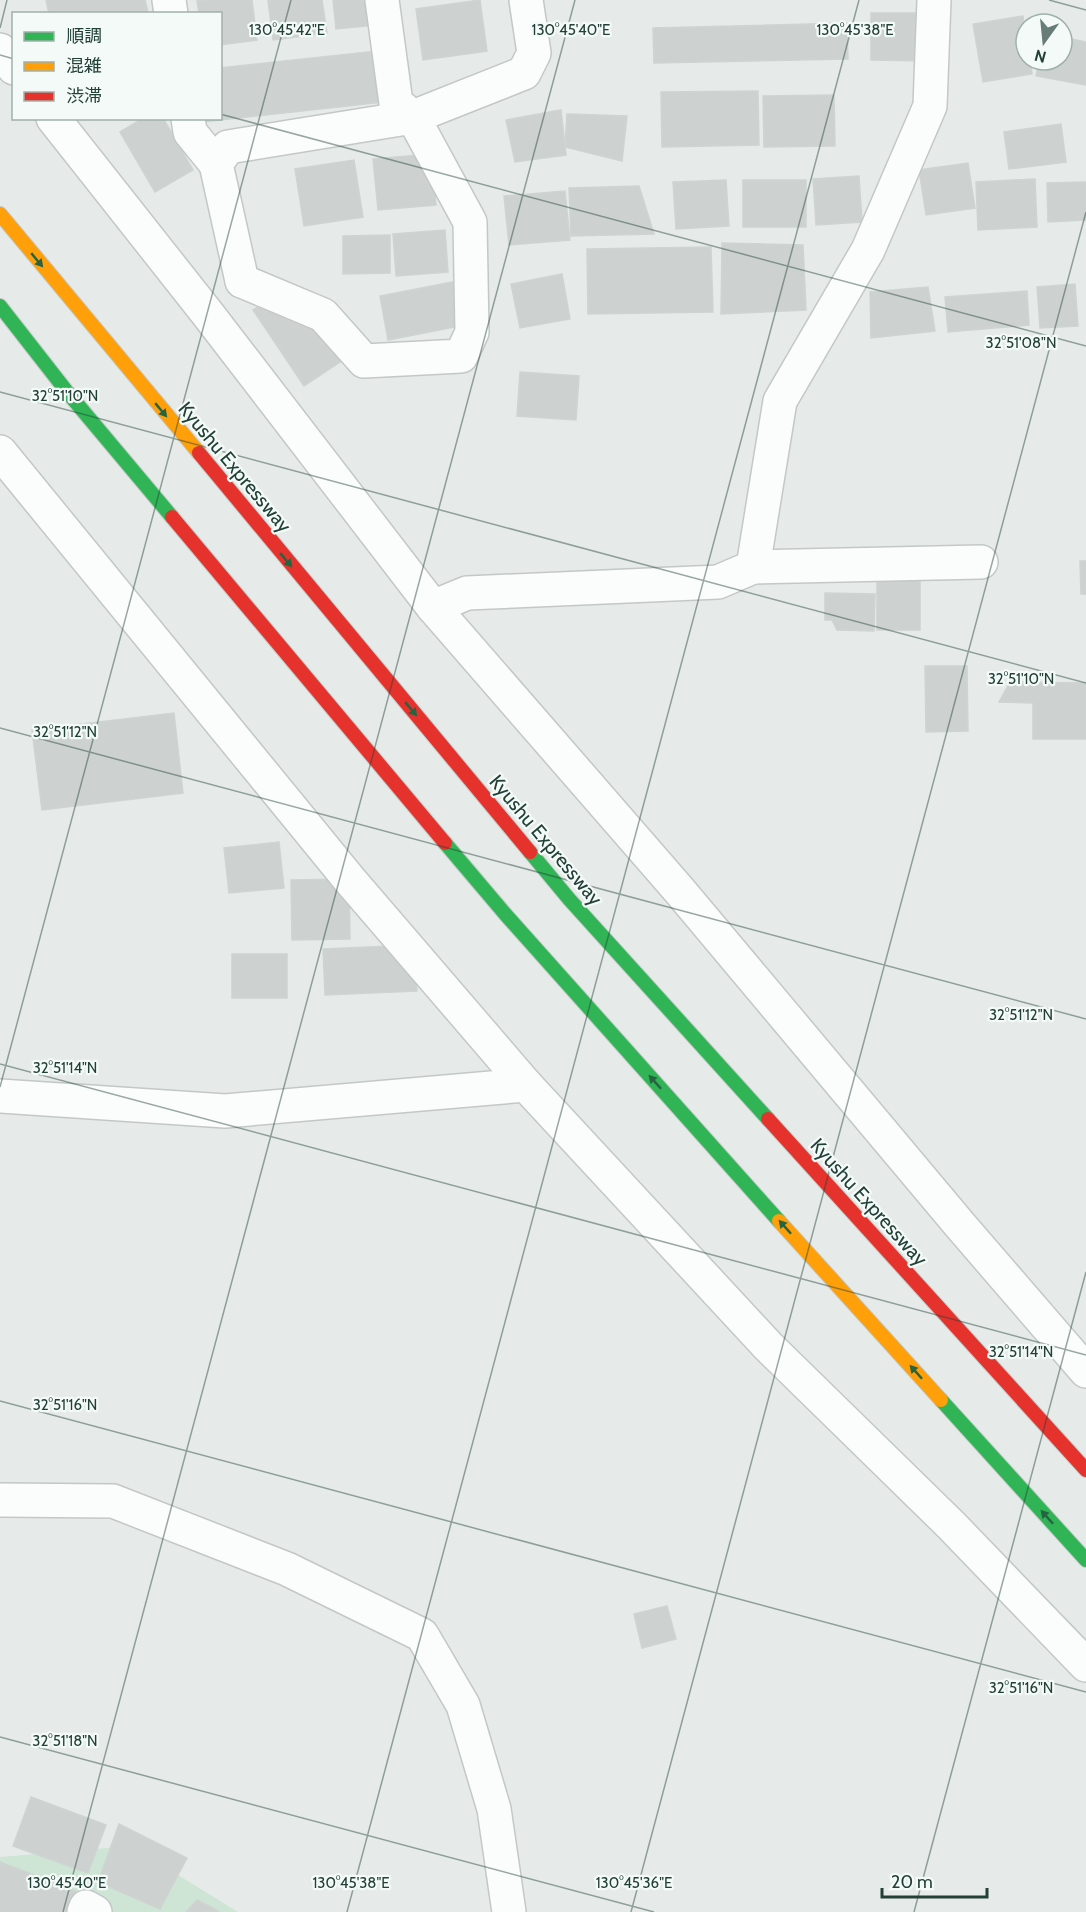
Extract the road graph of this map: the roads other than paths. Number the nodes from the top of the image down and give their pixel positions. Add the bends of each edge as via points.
1 (382, 0) edge
2 (526, 0) edge
3 (934, 0) edge
4 (0, 50) edge
5 (12, 65) edge
6 (413, 117) junction
7 (55, 120) edge
8 (188, 120) edge
9 (216, 164) junction
10 (0, 214) edge
11 (242, 281) junction
12 (0, 306) edge
13 (207, 313) junction
14 (0, 452) edge
15 (981, 562) dead end
16 (753, 567) junction
17 (433, 607) junction
18 (526, 1085) junction
19 (0, 1096) edge
20 (1086, 1371) edge
21 (1086, 1470) edge
22 (0, 1500) edge
23 (1086, 1560) edge
24 (1086, 1665) edge
25 (84, 1912) edge
26 (95, 1912) edge
27 (509, 1912) edge

1 - 6 street via 396,103
2 - 6 street via 534,53 524,73
3 - 16 street via 930,106 868,249 780,401
4 - 5 street
6 - 9 street via 228,147
6 - 11 street via 470,222 472,332 461,356 364,361 323,315
7 - 13 street
8 - 9 street via 190,132
9 - 11 street
10 -> 21 highway, Kyushu Expressway via 569,899
11 - 13 street
23 -> 12 highway via 506,915 68,393
13 - 17 street
14 - 18 street via 349,879
15 - 16 street
16 - 17 street via 718,582 467,593
17 - 20 street via 679,890
18 - 19 street via 225,1111
18 - 24 street via 768,1346 951,1525
22 - 27 street via 113,1501 287,1569 422,1635 463,1705 494,1809
25 - 26 street via 86,1908

